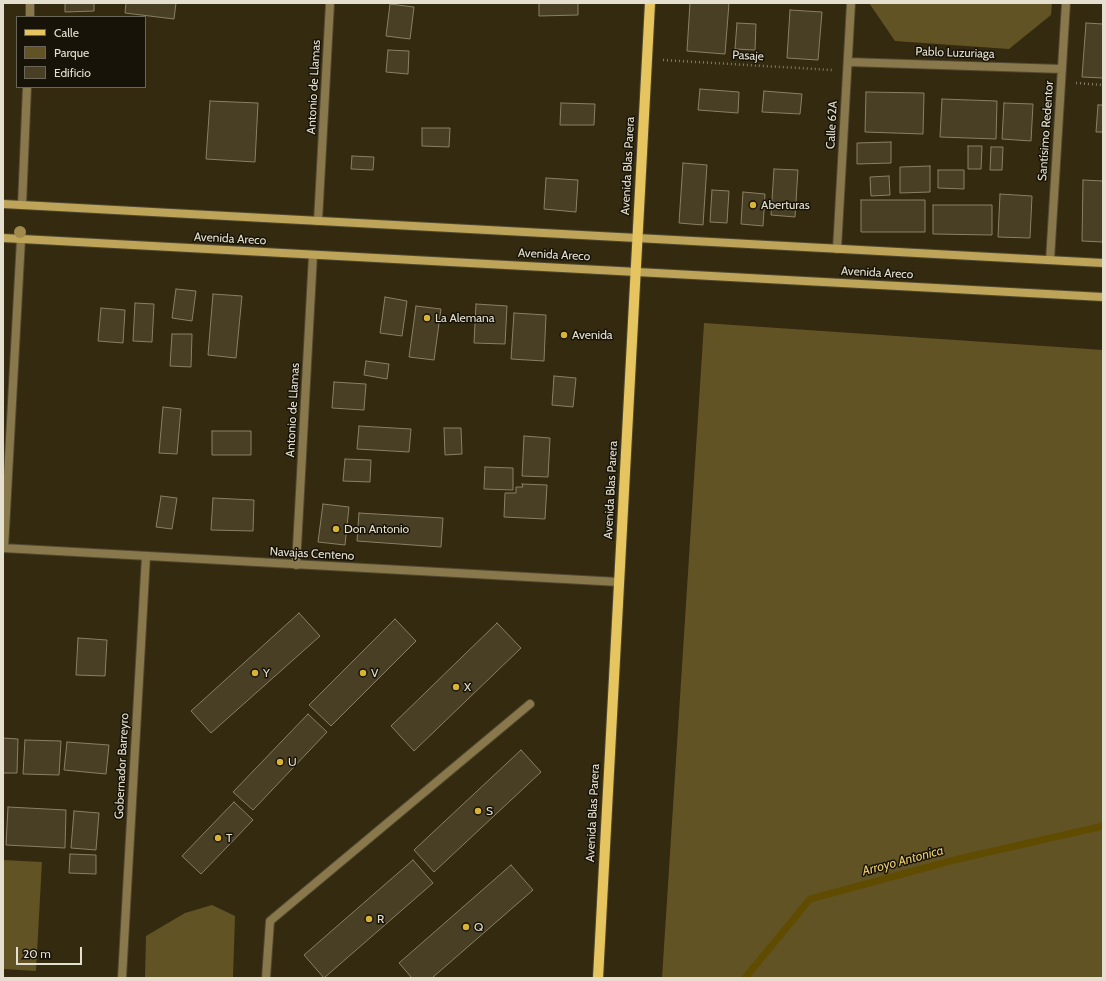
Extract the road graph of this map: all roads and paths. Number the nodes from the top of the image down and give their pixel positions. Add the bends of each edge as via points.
1 (30, 3) edge
2 (330, 3) edge
3 (650, 3) edge
4 (851, 3) edge
5 (1066, 3) edge
6 (30, 16) edge
7 (647, 60) junction
8 (848, 62) junction
9 (1062, 69) junction
10 (847, 70) junction
11 (1061, 82) junction
12 (1103, 85) edge
13 (27, 88) edge
14 (3, 204) edge
15 (22, 205) junction
16 (318, 221) junction
17 (3, 238) edge
18 (637, 238) junction
19 (21, 239) junction
20 (837, 249) junction
21 (314, 255) junction
22 (1050, 260) junction
23 (1103, 263) edge
24 (636, 272) junction
25 (1103, 297) edge
26 (4, 548) edge
27 (146, 556) junction
28 (296, 565) junction
29 (619, 582) junction
30 (530, 704) dead end
31 (122, 978) edge
32 (266, 978) edge
33 (598, 978) edge

1 - 6 street
2 - 16 street, Antonio de Llamas
3 - 7 main road, Avenida Blas Parera
4 - 8 street, Calle 62A
5 - 9 street, Santísimo Redentor
7 - 10 path, Pasaje
7 - 18 main road, Avenida Blas Parera
8 - 9 street, Pablo Luzuriaga
8 - 10 street, Calle 62A
9 - 11 street, Santísimo Redentor
10 - 20 street, Calle 62A
11 - 12 path
11 - 22 street, Santísimo Redentor
13 - 15 street
14 - 15 main road, Avenida Areco
15 - 16 main road, Avenida Areco
16 - 18 main road, Avenida Areco
17 - 19 main road, Avenida Areco
18 - 20 main road, Avenida Areco
18 - 24 main road, Avenida Blas Parera
19 - 21 main road, Avenida Areco
19 - 26 street
20 - 22 main road, Avenida Areco
21 - 24 main road, Avenida Areco
21 - 28 street, Antonio de Llamas
22 - 23 main road, Avenida Areco
24 - 25 main road, Avenida Areco
24 - 29 main road, Avenida Blas Parera
26 - 27 street, Navajas Centeno
27 - 28 street, Navajas Centeno
27 - 31 street, Gobernador Barreyro
28 - 29 street, Navajas Centeno
29 - 33 main road, Avenida Blas Parera
30 - 32 street via 270,921

